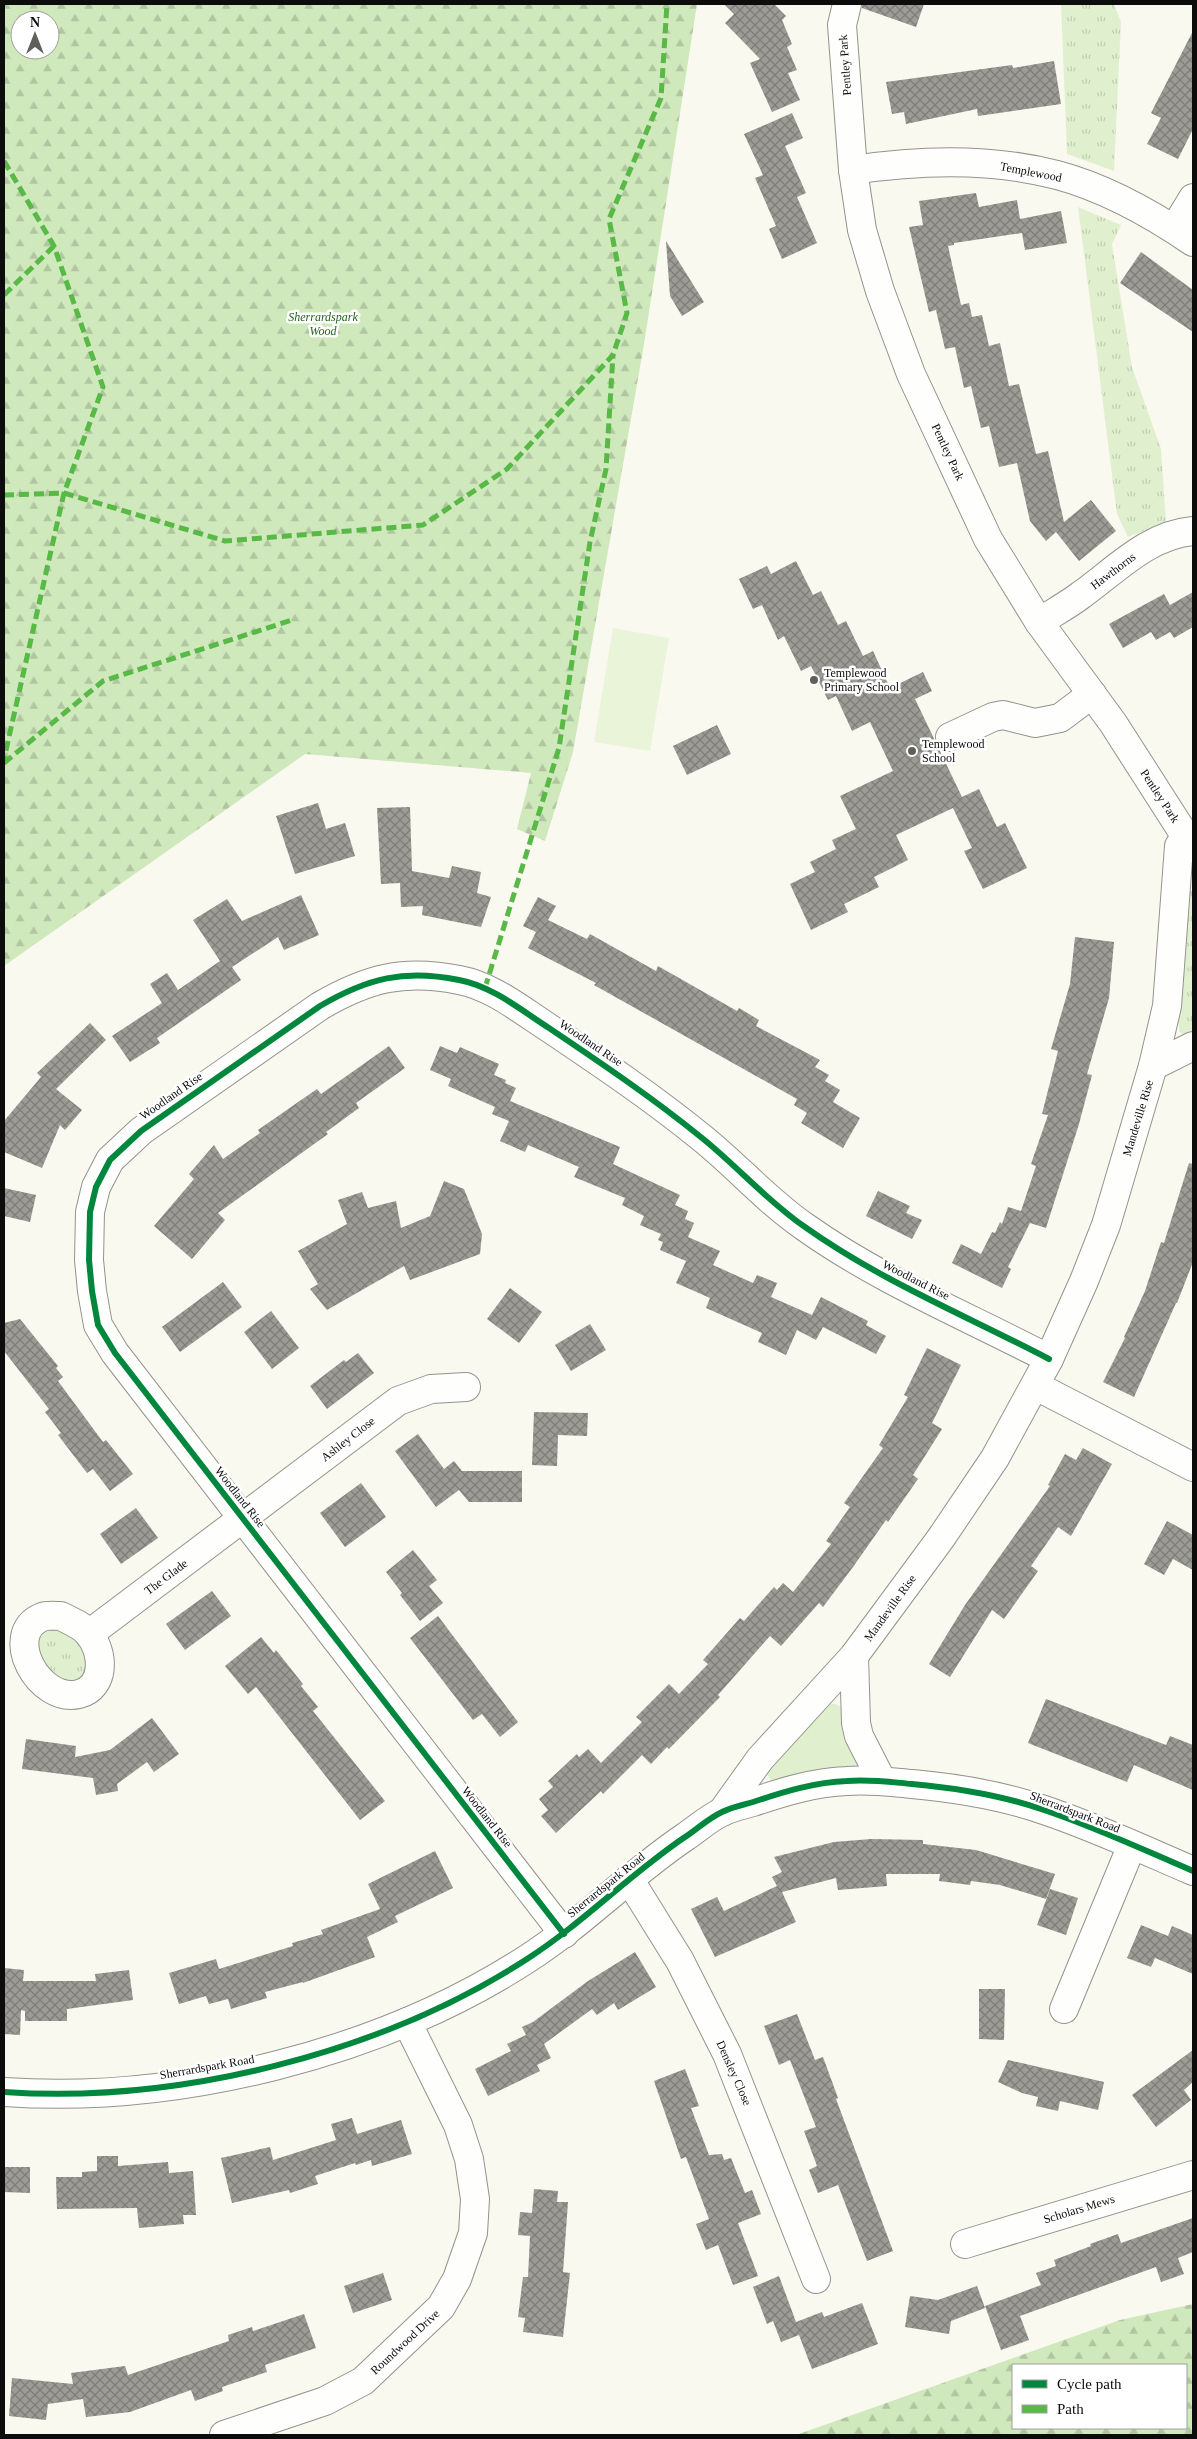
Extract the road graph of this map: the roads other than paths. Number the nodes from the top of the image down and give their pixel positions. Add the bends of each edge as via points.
1 (840, 11) edge
2 (853, 170) junction
3 (1193, 198) edge
4 (1184, 236) edge
5 (1193, 531) edge
6 (1039, 622) junction
7 (1092, 694) junction
8 (950, 737) dead end
9 (1190, 843) edge
10 (1193, 1046) edge
11 (1153, 1066) junction
12 (1049, 1359) junction
13 (1036, 1386) junction
14 (466, 1387) dead end
15 (1193, 1467) edge
16 (243, 1520) junction
17 (89, 1634) dead end
18 (854, 1656) junction
19 (882, 1781) junction
20 (722, 1812) junction
21 (1132, 1845) junction
22 (1193, 1871) edge
23 (629, 1880) junction
24 (564, 1934) junction
25 (1064, 2009) dead end
26 (407, 2022) junction
27 (4, 2092) edge
28 (1193, 2175) edge
29 (965, 2244) dead end
30 (816, 2279) dead end
31 (224, 2435) edge

1 - 2 street, Pentley Park
2 - 4 street, Templewood via 923,162 994,164 1057,175 1134,206
2 - 6 street, Pentley Park via 862,230 880,291 911,374 988,539
3 - 4 street
5 - 6 street, Hawthorns via 1183,532 1135,553 1081,595
6 - 7 street, Pentley Park
7 - 8 street via 1060,718 1034,723 993,717
7 - 9 street, Pentley Park
9 - 11 street, Mandeville Rise via 1179,846 1167,1006
10 - 11 street
11 - 12 street, Mandeville Rise via 1106,1225
12 - 13 street, Mandeville Rise
12 - 16 street, Woodland Rise via 884,1278 844,1254 760,1192 703,1138 610,1070 485,988 437,976 384,978 350,988 320,1006 141,1131 110,1160 96,1186 90,1212 89,1260 98,1326 115,1353
13 - 15 street
13 - 18 street, Mandeville Rise via 990,1466
14 - 16 street, Ashley Close via 431,1390 398,1401
16 - 17 street, The Glade
16 - 24 street, Woodland Rise
18 - 19 street via 856,1723 859,1736
18 - 20 street, Mandeville Rise via 760,1760
19 - 20 street, Sherrardspark Road via 847,1780 805,1787
19 - 21 street, Sherrardspark Road via 992,1795 1045,1810
20 - 23 street, Sherrardspark Road
21 - 22 street, Sherrardspark Road
21 - 25 street, Sherrardspark Road
23 - 24 street, Sherrardspark Road
23 - 30 street, Densley Close via 680,1961 727,2054
24 - 26 street, Sherrardspark Road via 490,1980
26 - 27 street, Sherrardspark Road via 325,2051 241,2074 161,2088 81,2093
26 - 31 street, Roundwood Drive via 458,2125 468,2159 475,2199 473,2233 457,2279 441,2307 363,2381 325,2402
28 - 29 street, Scholars Mews

